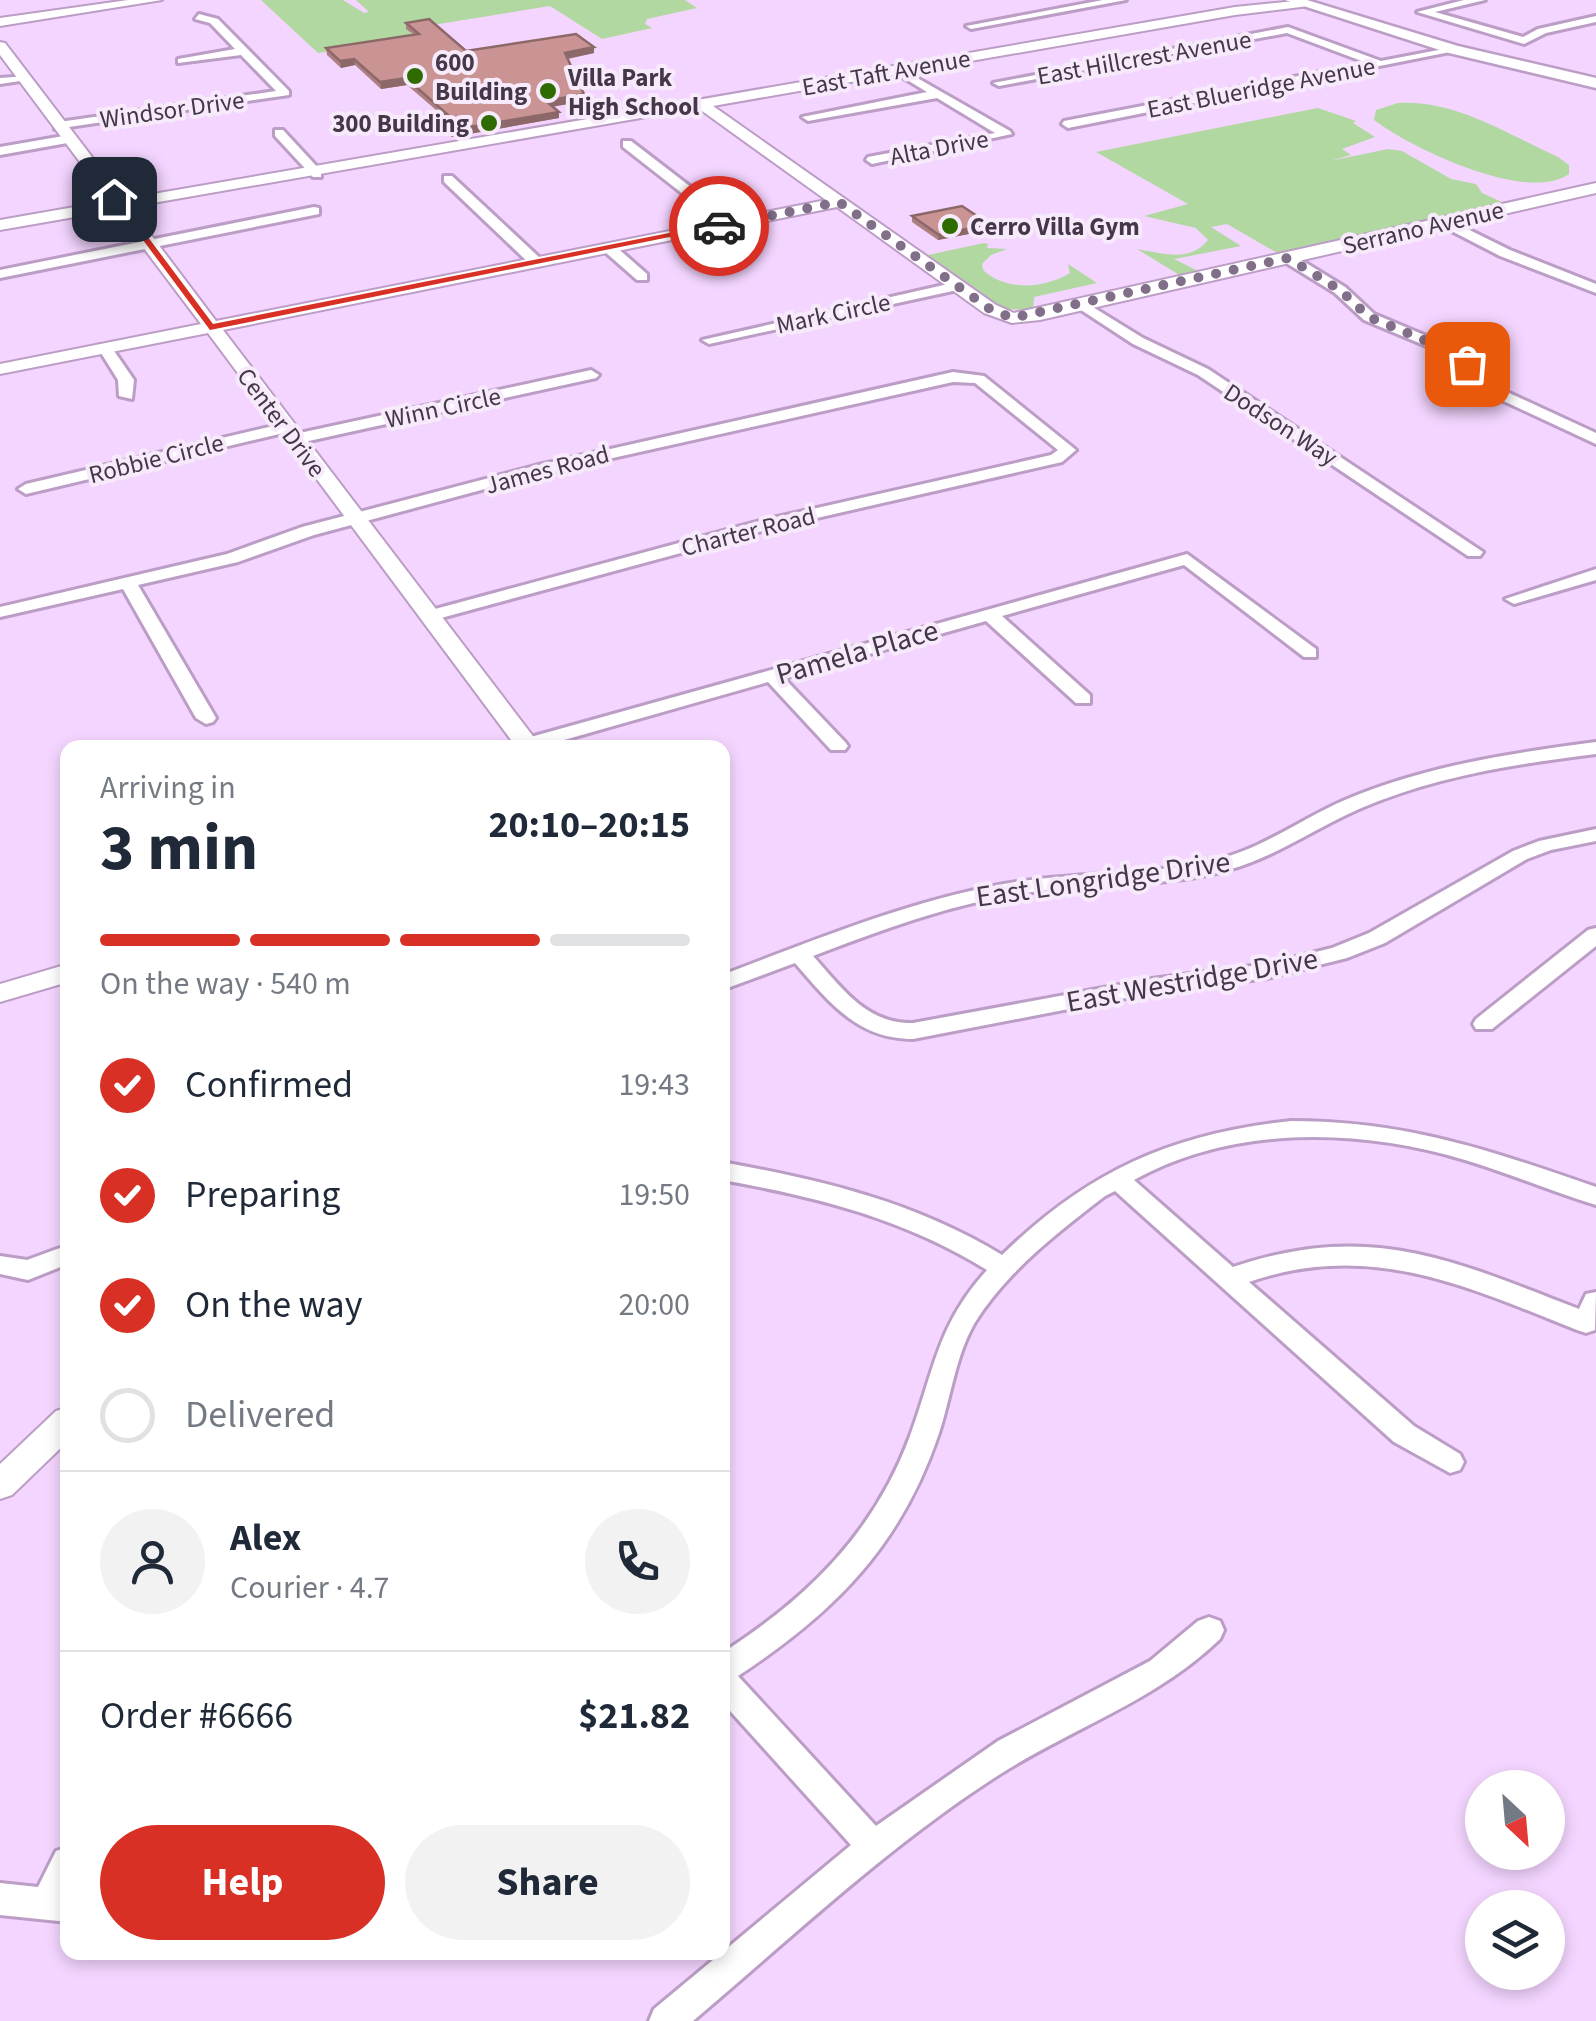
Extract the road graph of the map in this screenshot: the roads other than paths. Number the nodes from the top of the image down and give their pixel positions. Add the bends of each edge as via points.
1 (156, 0) edge
2 (1120, 0) edge
3 (1336, 0) edge
4 (1480, 0) edge
5 (130, 2) edge
6 (1297, 2) edge
7 (199, 17) dead end
8 (1596, 20) edge
9 (0, 22) edge
10 (971, 26) dead end
11 (0, 46) edge
12 (1454, 50) junction
13 (244, 51) junction
14 (182, 62) dead end
15 (1380, 64) junction
16 (898, 70) junction
17 (24, 78) junction
18 (0, 81) edge
19 (999, 83) dead end
20 (1596, 83) edge
21 (938, 94) junction
22 (703, 105) junction
23 (808, 117) dead end
24 (1068, 124) dead end
25 (64, 132) junction
26 (279, 133) dead end
27 (627, 144) dead end
28 (0, 150) edge
29 (872, 160) dead end
30 (315, 172) junction
31 (448, 180) dead end
32 (1596, 188) edge
33 (839, 202) junction
34 (120, 206) junction
35 (314, 211) dead end
36 (1445, 222) junction
37 (730, 224) junction
38 (0, 228) edge
39 (150, 245) junction
40 (609, 248) junction
41 (1288, 258) junction
42 (536, 262) junction
43 (0, 274) edge
44 (642, 277) dead end
45 (957, 286) junction
46 (1596, 289) edge
47 (1083, 305) junction
48 (210, 327) junction
49 (710, 340) dead end
50 (105, 348) junction
51 (0, 368) edge
52 (590, 374) dead end
53 (970, 377) joint
54 (127, 396) dead end
55 (290, 434) junction
56 (1596, 439) edge
57 (26, 489) dead end
58 (356, 518) junction
59 (1474, 552) dead end
60 (1596, 574) edge
61 (128, 584) junction
62 (1514, 600) dead end
63 (0, 612) edge
64 (989, 614) junction
65 (430, 616) junction
66 (1310, 653) dead end
67 (772, 676) junction
68 (1083, 699) dead end
69 (206, 718) dead end
70 (524, 740) edge
71 (550, 740) edge
72 (838, 746) dead end
73 (1596, 748) edge
74 (1594, 838) edge
75 (1596, 936) edge
76 (799, 954) junction
77 (60, 975) edge
78 (730, 980) edge
79 (0, 992) edge
80 (1484, 1024) dead end
81 (730, 1172) edge
82 (1114, 1177) junction
83 (1593, 1187) edge
84 (60, 1257) edge
85 (0, 1264) edge
86 (1002, 1267) junction
87 (1232, 1278) junction
88 (1595, 1301) edge
89 (60, 1428) edge
90 (1450, 1462) dead end
91 (0, 1485) edge
92 (1209, 1630) dead end
93 (730, 1664) edge
94 (730, 1689) edge
95 (874, 1848) junction
96 (0, 1899) edge
97 (57, 1905) edge
98 (666, 2021) edge

1 - 5 street
2 - 10 street
3 - 6 main road, East Taft Avenue
4 - 8 street via 1422,12 1524,41
5 - 9 street
6 - 12 main road
6 - 16 street, East Taft Avenue
7 - 13 street via 214,21
11 - 17 street, Center Drive
12 - 15 street, East Blueridge Avenue
12 - 20 main road
13 - 14 street
13 - 25 street, Windsor Drive via 285,93
15 - 19 street, East Hillcrest Avenue via 1288,30
15 - 24 street, East Blueridge Avenue
16 - 21 street
16 - 22 street, East Taft Avenue
17 - 18 street
17 - 25 street, Center Drive
21 - 23 street
21 - 29 street, Alta Drive via 1006,134
22 - 30 street, East Taft Avenue
22 - 33 street
25 - 28 street, Windsor Drive
25 - 34 street, Center Drive
26 - 30 street
27 - 37 street
30 - 34 street, East Taft Avenue
31 - 42 street
32 - 36 street, Serrano Avenue
33 - 37 street
33 - 45 street
34 - 38 street, East Taft Avenue
34 - 39 street, Center Drive
35 - 39 street
36 - 41 street, Serrano Avenue
36 - 46 street
37 - 40 street
39 - 43 street
39 - 48 street, Center Drive
40 - 42 street
40 - 44 street
41 - 47 street, Serrano Avenue
41 - 56 street via 1369,317 1448,350 1500,394
42 - 48 street
45 - 47 street, Serrano Avenue via 1016,318
45 - 49 street, Mark Circle
47 - 59 street, Dodson Way via 1203,372
48 - 50 street
48 - 55 street, Center Drive
50 - 51 street
50 - 54 street via 126,380
52 - 55 street, Winn Circle
53 - 58 street, James Road via 683,435
53 - 65 street, Charter Road via 1068,453
55 - 57 street, Robbie Circle
55 - 58 street, Center Drive
58 - 61 street, James Road
58 - 65 street, Center Drive
60 - 62 street
61 - 63 street, James Road
61 - 69 street
64 - 66 street, Pamela Place via 1187,560
64 - 67 street, Pamela Place
64 - 68 street
65 - 70 street, Center Drive
67 - 71 street, Pamela Place
67 - 72 street
73 - 76 street, East Longridge Drive via 1422,778 1346,806 1268,850 1216,867 987,894
74 - 76 street, East Westridge Drive via 1520,855 1339,953 913,1031 869,1026
75 - 80 street
76 - 78 street, East Longridge Drive
77 - 79 street
81 - 86 street via 882,1208 937,1229
82 - 83 street via 1214,1139 1300,1128 1396,1135
82 - 86 street
82 - 87 street
84 - 85 street via 28,1270
86 - 93 street via 950,1347 899,1496 866,1552 822,1600
87 - 88 street via 1282,1259 1354,1252 1425,1262 1586,1324
87 - 90 street via 1404,1434
89 - 91 street
92 - 95 street via 1171,1664 984,1766
94 - 95 street
95 - 98 street
96 - 97 street

